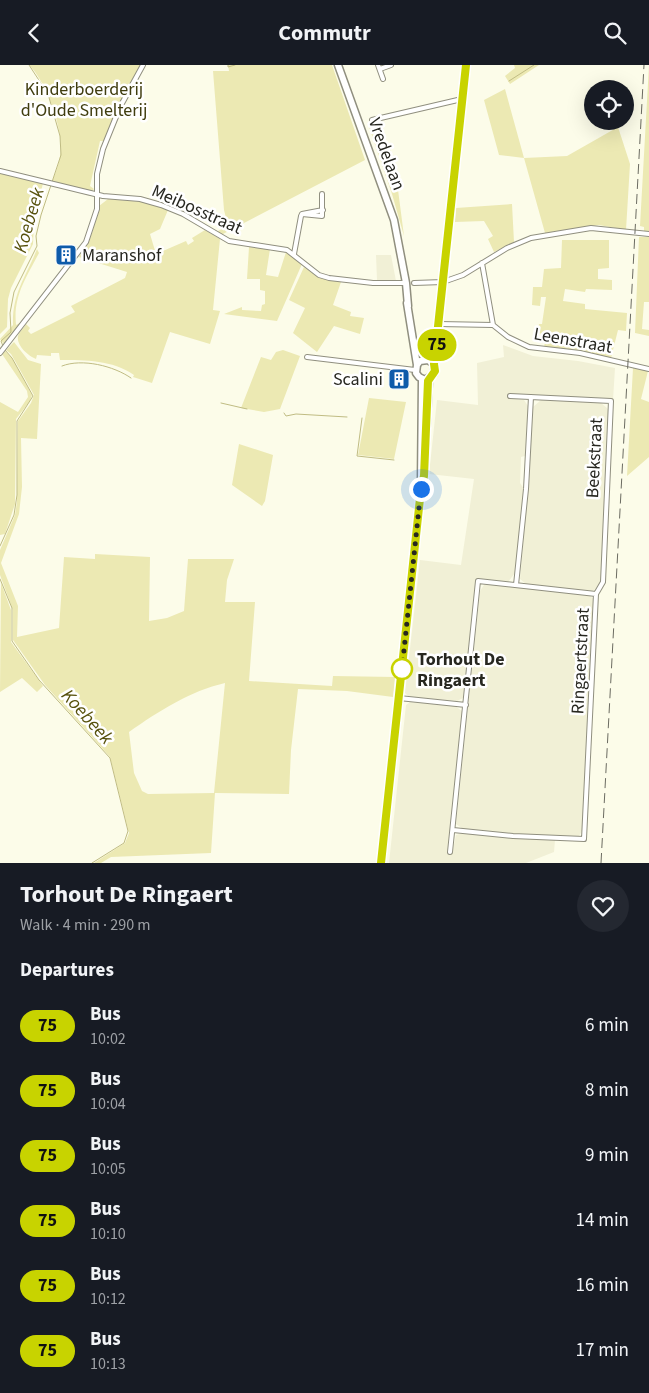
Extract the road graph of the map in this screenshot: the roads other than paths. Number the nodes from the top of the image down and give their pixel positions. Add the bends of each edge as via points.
1 (143, 65) edge
2 (338, 65) edge
3 (391, 65) edge
4 (466, 65) edge
5 (379, 67) edge
6 (383, 79) dead end
7 (462, 99) junction
8 (372, 121) dead end
9 (0, 171) edge
10 (322, 194) dead end
11 (96, 195) junction
12 (649, 234) edge
13 (294, 254) junction
14 (482, 263) junction
15 (443, 282) junction
16 (404, 283) junction
17 (414, 283) dead end
18 (439, 324) junction
19 (493, 325) junction
20 (414, 346) junction
21 (3, 350) edge
22 (307, 357) dead end
23 (429, 361) junction
24 (416, 367) junction
25 (649, 369) edge
26 (425, 379) junction
27 (510, 396) dead end
28 (531, 397) junction
29 (516, 585) junction
30 (596, 594) junction
31 (399, 698) junction
32 (466, 705) junction
33 (453, 830) junction
34 (450, 852) dead end
35 (381, 863) edge

1 - 11 street via 124,97 107,138 97,174
2 - 16 main road, Vredelaan via 394,220
3 - 5 street
4 - 7 street
5 - 6 street
7 - 8 street
7 - 15 street
9 - 11 street, Meibosstraat
10 - 13 street via 322,216 302,214
11 - 13 street, Meibosstraat via 150,201 183,214 229,241 279,248
11 - 21 street via 94,221 82,251
12 - 14 street via 580,229 518,243
13 - 16 street, Meibosstraat via 319,275 329,278
14 - 15 street
14 - 19 street
15 - 17 street
15 - 18 street
16 - 20 main road, Vredelaan
18 - 19 street
18 - 23 street
19 - 25 street, Leenstraat via 529,347 580,353
20 - 23 main road, Vredelaan
20 - 24 main road, Vredelaan
22 - 24 street
23 - 24 main road
23 - 26 main road via 434,375
24 - 26 main road
26 - 31 main road via 421,489
27 - 28 street, Beekstraat
28 - 29 street
28 - 30 street, Beekstraat via 611,401 602,582
29 - 30 street, Ringaertstraat
29 - 32 street, Ringaertstraat via 478,581
30 - 33 street, Ringaertstraat via 584,839
31 - 32 street
31 - 35 main road
32 - 33 street, Ringaertstraat
33 - 34 street, Ringaertstraat

